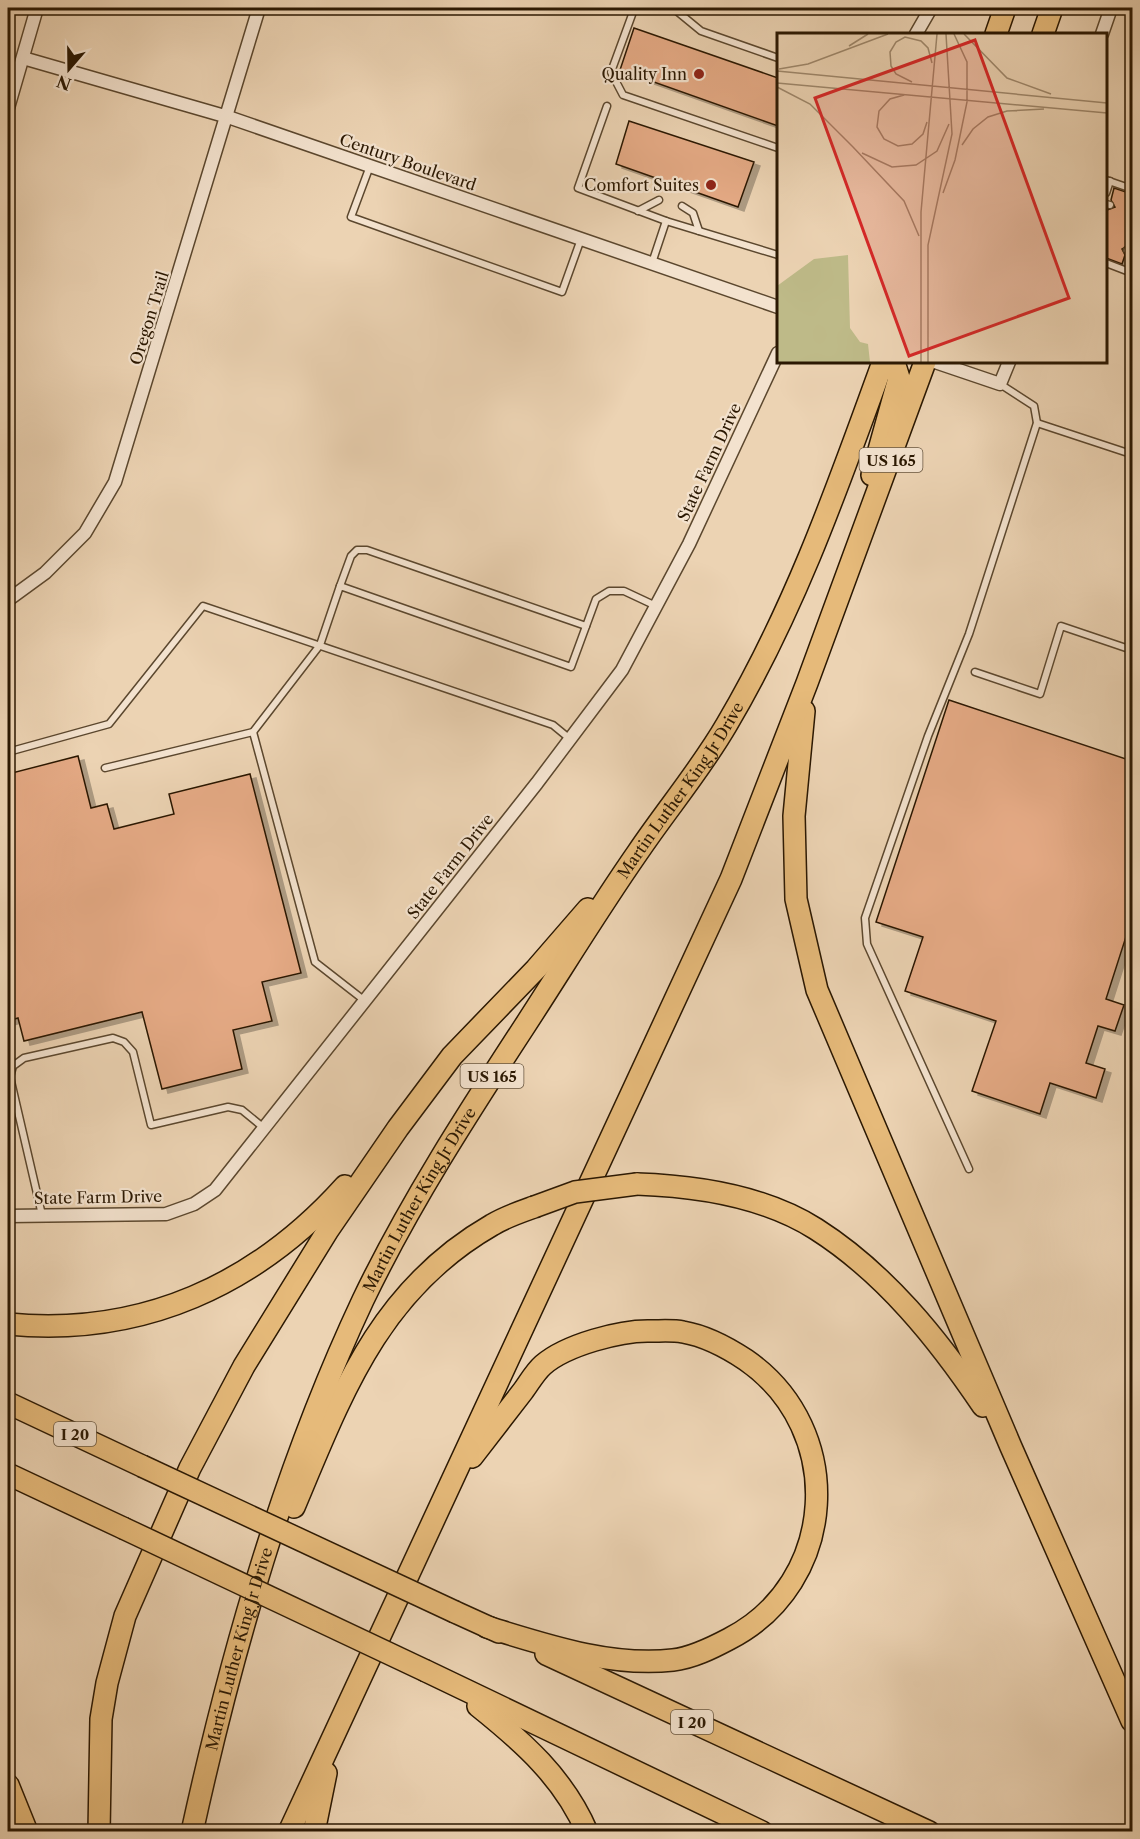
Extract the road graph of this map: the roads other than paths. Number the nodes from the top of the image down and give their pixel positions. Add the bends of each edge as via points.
1 (37, 8) edge
2 (259, 8) edge
3 (638, 8) edge
4 (673, 8) edge
5 (931, 8) edge
6 (1005, 8) edge
7 (1111, 8) edge
8 (917, 33) edge
9 (996, 33) edge
10 (1102, 33) edge
11 (777, 57) edge
12 (23, 58) junction
13 (607, 106) dead end
14 (8, 108) edge
15 (228, 117) junction
16 (777, 148) edge
17 (370, 166) junction
18 (1108, 180) edge
19 (1132, 189) edge
20 (659, 200) dead end
21 (682, 207) dead end
22 (638, 211) junction
23 (666, 221) junction
24 (699, 231) junction
25 (581, 239) junction
26 (777, 255) edge
27 (652, 263) junction
28 (1107, 263) edge
29 (1132, 273) edge
30 (777, 307) edge
31 (777, 355) edge
32 (883, 363) edge
33 (894, 363) edge
34 (925, 363) edge
35 (938, 363) edge
36 (1009, 363) edge
37 (1000, 384) junction
38 (1037, 423) junction
39 (1128, 453) dead end
40 (854, 558) junction
41 (340, 586) junction
42 (8, 600) edge
43 (656, 606) junction
44 (586, 627) junction
45 (320, 645) junction
46 (1132, 650) edge
47 (975, 672) dead end
48 (807, 683) junction
49 (253, 732) junction
50 (570, 739) junction
51 (8, 752) edge
52 (105, 768) dead end
53 (639, 849) junction
54 (365, 1001) junction
55 (264, 1128) junction
56 (398, 1128) junction
57 (969, 1169) dead end
58 (42, 1215) junction
59 (8, 1216) edge
60 (8, 1324) edge
61 (8, 1402) edge
62 (1011, 1447) junction
63 (8, 1474) edge
64 (447, 1488) junction
65 (487, 1627) junction
66 (243, 1629) junction
67 (358, 1683) junction
68 (452, 1684) junction
69 (1132, 1721) edge
70 (8, 1785) edge
71 (27, 1832) edge
72 (99, 1832) edge
73 (192, 1832) edge
74 (289, 1832) edge
75 (314, 1832) edge
76 (587, 1832) edge
77 (762, 1832) edge
78 (929, 1832) edge

1 - 12 street
2 - 15 street, Oregon Trail
3 - 16 lane via 633,12 611,72 623,95
4 - 11 lane via 701,31
5 - 8 street
6 - 9 highway
7 - 10 street
12 - 14 street
12 - 15 street, Century Boulevard
13 - 22 lane via 578,189
15 - 17 street, Century Boulevard
15 - 42 street, Oregon Trail via 115,482 85,533 45,573
17 - 25 street, Century Boulevard
17 - 25 lane via 351,217 562,292
18 - 19 lane
20 - 22 lane
21 - 24 lane via 693,213
22 - 23 lane
23 - 24 lane
23 - 27 lane
24 - 26 lane
25 - 27 street, Century Boulevard
27 - 30 street, Century Boulevard
28 - 29 lane
31 - 43 street, State Farm Drive
32 - 53 highway, Martin Luther King Jr Drive / US 165 via 830,507 767,655 679,798
33 - 40 highway via 899,378 856,532
34 - 40 highway, US 165
35 - 37 street
36 - 37 street
37 - 38 lane via 1034,406
38 - 39 lane
38 - 57 lane via 969,634 928,736 865,918 867,944
40 - 48 highway, US 165
41 - 44 lane via 351,556 357,550 367,550
41 - 44 lane via 571,667
41 - 45 lane
43 - 44 lane via 624,591 609,591 596,599
43 - 50 street, State Farm Drive via 622,670
45 - 49 lane
45 - 50 lane via 553,725
45 - 51 lane via 203,606 109,724
46 - 47 lane via 1061,626 1040,694
48 - 62 highway via 794,816 796,899 817,990
48 - 64 highway, US 165 via 731,879
49 - 52 lane
49 - 54 lane via 315,962
50 - 54 street, State Farm Drive
53 - 56 highway via 536,969 452,1056
53 - 66 highway, Martin Luther King Jr Drive / US 165 via 436,1167 364,1299 299,1450
54 - 55 street, State Farm Drive
55 - 58 street, State Farm Drive via 215,1190 194,1204 166,1214
55 - 58 lane via 242,1110 228,1107 151,1125 133,1052 124,1042 113,1038 24,1058 13,1066 9,1077
56 - 60 highway via 330,1204 271,1255 203,1294 139,1317 95,1323
56 - 72 highway via 328,1230 244,1366 190,1468 125,1616 101,1719
58 - 59 street, State Farm Drive
61 - 65 highway, I 20, bridge
62 - 66 highway, bridge via 951,1359 910,1310 855,1258 815,1228 778,1210 694,1188 637,1184 575,1192 493,1224 413,1286 383,1322 337,1406
62 - 69 highway
63 - 68 highway, bridge
64 - 65 highway via 543,1365 589,1341 634,1330 684,1332 726,1347 759,1369 787,1399 802,1424 812,1453 817,1485 810,1548 793,1582 771,1609 745,1631 708,1650 674,1660 651,1660 562,1650
64 - 67 highway, US 165
65 - 78 highway, I 20
66 - 73 highway, Martin Luther King Jr Drive / US 165 via 217,1718
67 - 74 highway, US 165
67 - 75 highway via 323,1782
68 - 76 highway via 554,1774 576,1806
68 - 77 highway
70 - 71 highway

